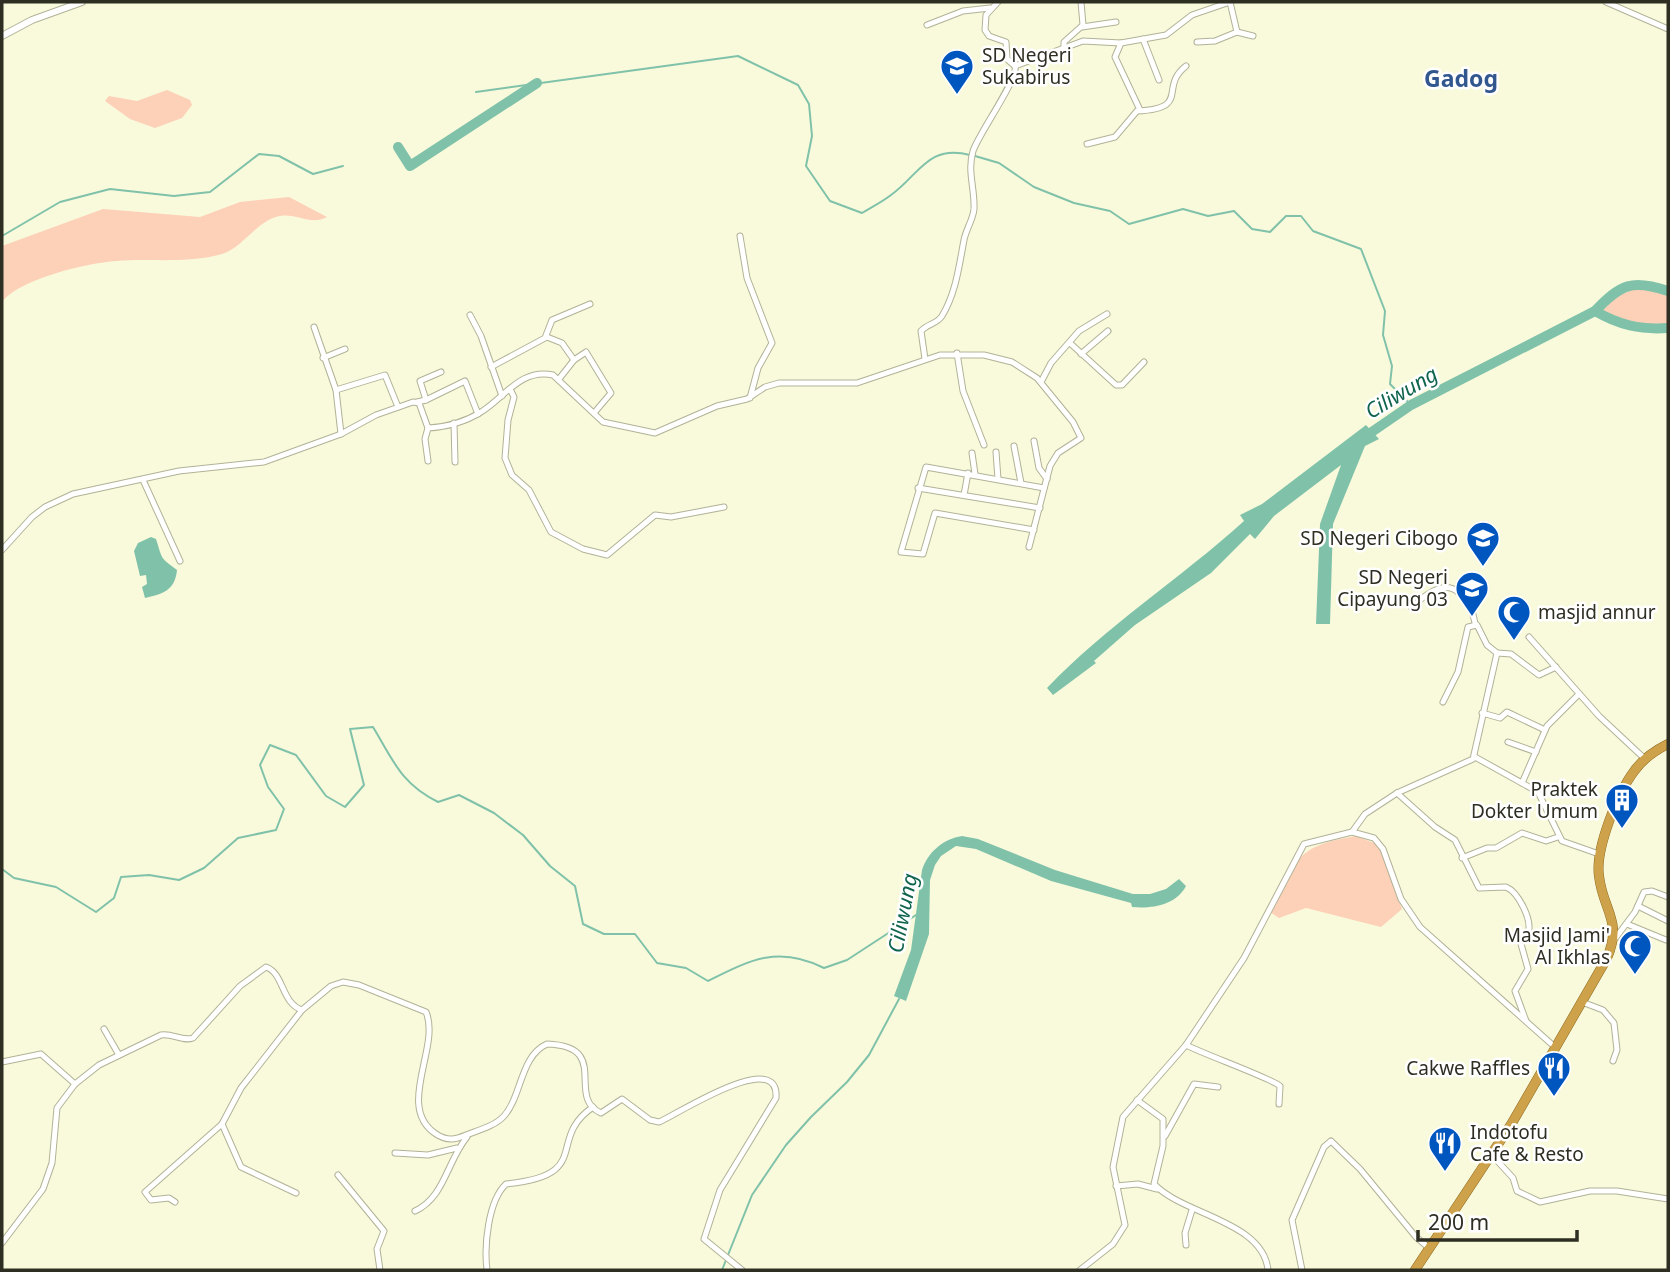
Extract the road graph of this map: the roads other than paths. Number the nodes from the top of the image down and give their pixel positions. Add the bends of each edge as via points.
1 (82, 2) edge
2 (998, 2) edge
3 (1081, 2) edge
4 (1230, 2) edge
5 (1606, 2) edge
6 (990, 8) junction
7 (1116, 22) dead end
8 (928, 25) dead end
9 (1082, 27) junction
10 (1668, 29) edge
11 (1237, 32) junction
12 (1253, 36) dead end
13 (2, 37) edge
14 (1143, 39) junction
15 (1197, 42) dead end
16 (1121, 43) junction
17 (1064, 49) junction
18 (1015, 66) junction
19 (1186, 66) dead end
20 (1159, 80) dead end
21 (1140, 110) junction
22 (1087, 144) dead end
23 (740, 236) dead end
24 (590, 304) dead end
25 (1107, 314) dead end
26 (470, 315) dead end
27 (314, 327) dead end
28 (1108, 331) dead end
29 (547, 337) junction
30 (1071, 344) junction
31 (345, 349) dead end
32 (957, 353) junction
33 (1082, 355) junction
34 (323, 358) junction
35 (925, 359) junction
36 (574, 360) junction
37 (1144, 362) dead end
38 (491, 368) junction
39 (441, 372) dead end
40 (559, 379) junction
41 (1041, 382) junction
42 (510, 389) junction
43 (336, 390) junction
44 (502, 396) junction
45 (750, 398) junction
46 (426, 400) junction
47 (417, 402) junction
48 (398, 407) junction
49 (594, 413) junction
50 (478, 414) junction
51 (454, 423) junction
52 (428, 428) junction
53 (341, 434) junction
54 (1034, 441) dead end
55 (985, 445) dead end
56 (1014, 446) dead end
57 (996, 452) dead end
58 (972, 453) dead end
59 (428, 461) dead end
60 (455, 462) dead end
61 (971, 474) junction
62 (998, 479) junction
63 (1046, 479) junction
64 (143, 480) junction
65 (1021, 483) junction
66 (918, 488) junction
67 (1044, 488) junction
68 (964, 495) junction
69 (723, 507) dead end
70 (1040, 508) junction
71 (1034, 530) junction
72 (1029, 547) dead end
73 (2, 550) edge
74 (180, 561) dead end
75 (1473, 576) dead end
76 (1472, 602) junction
77 (1412, 608) dead end
78 (1475, 623) junction
79 (1529, 637) dead end
80 (1497, 653) junction
81 (1556, 667) junction
82 (1579, 694) junction
83 (1443, 702) dead end
84 (1482, 713) junction
85 (1545, 730) junction
86 (1508, 742) dead end
87 (1668, 744) edge
88 (1536, 752) junction
89 (1475, 757) junction
90 (1645, 760) junction
91 (1522, 783) junction
92 (1397, 793) junction
93 (1352, 832) junction
94 (1558, 837) junction
95 (1600, 854) junction
96 (1462, 858) junction
97 (1668, 897) edge
98 (1639, 906) junction
99 (1668, 921) edge
100 (1627, 924) junction
101 (1614, 940) junction
102 (1666, 940) dead end
103 (1582, 1002) junction
104 (302, 1010) junction
105 (1526, 1021) junction
106 (104, 1029) dead end
107 (1185, 1045) junction
108 (1556, 1048) junction
109 (119, 1055) junction
110 (1613, 1061) dead end
111 (2, 1062) edge
112 (75, 1084) junction
113 (1218, 1087) dead end
114 (1137, 1100) junction
115 (1279, 1104) dead end
116 (593, 1107) junction
117 (222, 1124) junction
118 (469, 1134) junction
119 (1164, 1139) junction
120 (457, 1148) junction
121 (395, 1153) dead end
122 (1491, 1154) junction
123 (338, 1175) dead end
124 (1116, 1186) junction
125 (1159, 1190) junction
126 (296, 1193) dead end
127 (1668, 1199) edge
128 (175, 1202) dead end
129 (1192, 1210) junction
130 (415, 1211) dead end
131 (2, 1243) edge
132 (1186, 1245) dead end
133 (1428, 1247) junction
134 (740, 1268) edge
135 (380, 1270) edge
136 (487, 1270) edge
137 (1080, 1270) edge
138 (1268, 1270) edge
139 (1302, 1270) edge
140 (1415, 1270) edge

1 - 13 street via 32,20
2 - 6 street
3 - 9 street
4 - 11 street
4 - 14 street via 1192,15 1166,35
5 - 10 street
6 - 8 street via 963,11
6 - 18 street via 985,32 1006,42 1007,59
7 - 9 street
9 - 17 street via 1064,42
11 - 12 street
11 - 15 street
14 - 16 street
14 - 20 street
16 - 17 street via 1091,40
16 - 21 street via 1115,57
17 - 18 street
18 - 35 street via 1016,75 973,151 972,219 954,292 940,319 921,331
19 - 21 street via 1176,75 1170,102 1156,110
21 - 22 street via 1115,137
23 - 45 street via 747,278 772,343 758,368
24 - 29 street via 552,320
25 - 30 street via 1082,329
26 - 38 street
27 - 34 street
28 - 33 street
29 - 36 street via 562,343
29 - 38 street
30 - 33 street
30 - 41 street via 1051,362
31 - 34 street
32 - 35 street
32 - 41 street via 1007,360
32 - 55 street via 963,391
33 - 37 street via 1118,386
34 - 43 street
35 - 45 street via 866,382 788,382 765,387
36 - 40 street
36 - 49 street via 586,352 611,391
38 - 44 street
39 - 46 street via 420,381
40 - 42 street via 531,374
40 - 49 street
41 - 63 street via 1081,438 1053,458
42 - 44 street
42 - 69 street via 514,397 508,420 507,464 513,477 529,490 548,528 567,541 607,555 655,515 671,517
43 - 48 street via 385,375
43 - 53 street
44 - 50 street
45 - 49 street via 717,406 655,433 611,425
46 - 47 street
46 - 50 street via 465,381
47 - 48 street
47 - 52 street
48 - 53 street
50 - 51 street
51 - 52 street
51 - 60 street
52 - 59 street
53 - 64 street via 251,466 208,467
54 - 63 street
56 - 65 street
57 - 62 street
58 - 61 street
61 - 62 street
61 - 66 street via 928,466
61 - 68 street
62 - 65 street
63 - 67 street
64 - 73 street via 54,502 32,517
64 - 74 street
65 - 67 street
66 - 68 street
66 - 71 street via 903,554 923,554 935,513
67 - 70 street
68 - 70 street
70 - 71 street
71 - 72 street
75 - 76 street
76 - 77 street via 1455,590 1440,589
76 - 78 street
78 - 80 street
78 - 83 street via 1466,629 1458,672
79 - 81 street
80 - 81 street via 1511,654 1539,675
80 - 84 street
81 - 82 street
82 - 85 street
82 - 90 street
84 - 85 street via 1500,718 1507,712
84 - 89 street
85 - 88 street
86 - 88 street
87 - 90 highway
88 - 91 street
89 - 91 street
89 - 92 street
90 - 95 highway via 1625,786
91 - 94 street via 1541,796
92 - 93 street via 1365,814
92 - 96 street via 1455,839
93 - 105 street via 1369,835 1379,844 1401,899 1420,927
93 - 107 street via 1304,844 1244,958
94 - 95 street via 1568,845
94 - 96 street via 1546,841 1522,833 1496,848
95 - 101 highway via 1599,877 1613,918
96 - 105 street via 1479,888 1509,888 1525,914 1528,932 1521,944 1528,969 1515,991
97 - 98 street via 1647,891
98 - 99 street
98 - 100 street
100 - 101 street
100 - 102 street
101 - 103 highway
103 - 108 highway
103 - 110 street via 1603,1010 1614,1023 1617,1051
104 - 109 street via 289,1002 274,972 266,967 240,986 193,1038 161,1035
104 - 117 street via 241,1088
104 - 118 street via 325,990 343,982 370,988 426,1012 422,1115 431,1129 446,1139
105 - 108 street
106 - 109 street
107 - 114 street
107 - 115 street via 1275,1080 1280,1086
108 - 122 highway
109 - 112 street
111 - 112 street via 40,1054
112 - 131 street via 57,1108 52,1163 43,1189
113 - 119 street via 1194,1084
114 - 119 street via 1162,1117
114 - 124 street via 1118,1131 1113,1167
116 - 118 street via 587,1096 582,1056 547,1044 531,1059 504,1116
116 - 134 street via 601,1113 625,1100 659,1122 737,1082 759,1080 773,1086 776,1098 724,1183 704,1240
116 - 136 street via 576,1122 557,1169 538,1180 506,1184 500,1190 487,1241
117 - 126 street via 241,1167
117 - 128 street via 145,1192 151,1200
118 - 120 street
119 - 125 street via 1154,1183
120 - 121 street via 428,1155
120 - 130 street via 434,1199
122 - 127 street via 1513,1178 1517,1191 1536,1201 1590,1191
122 - 133 highway
123 - 135 street via 384,1231 377,1249
124 - 125 street via 1138,1184
124 - 137 street via 1125,1225 1113,1244
125 - 129 street
129 - 132 street
129 - 138 street via 1230,1224 1255,1246
133 - 139 street via 1331,1142 1324,1147 1292,1220
133 - 140 highway

